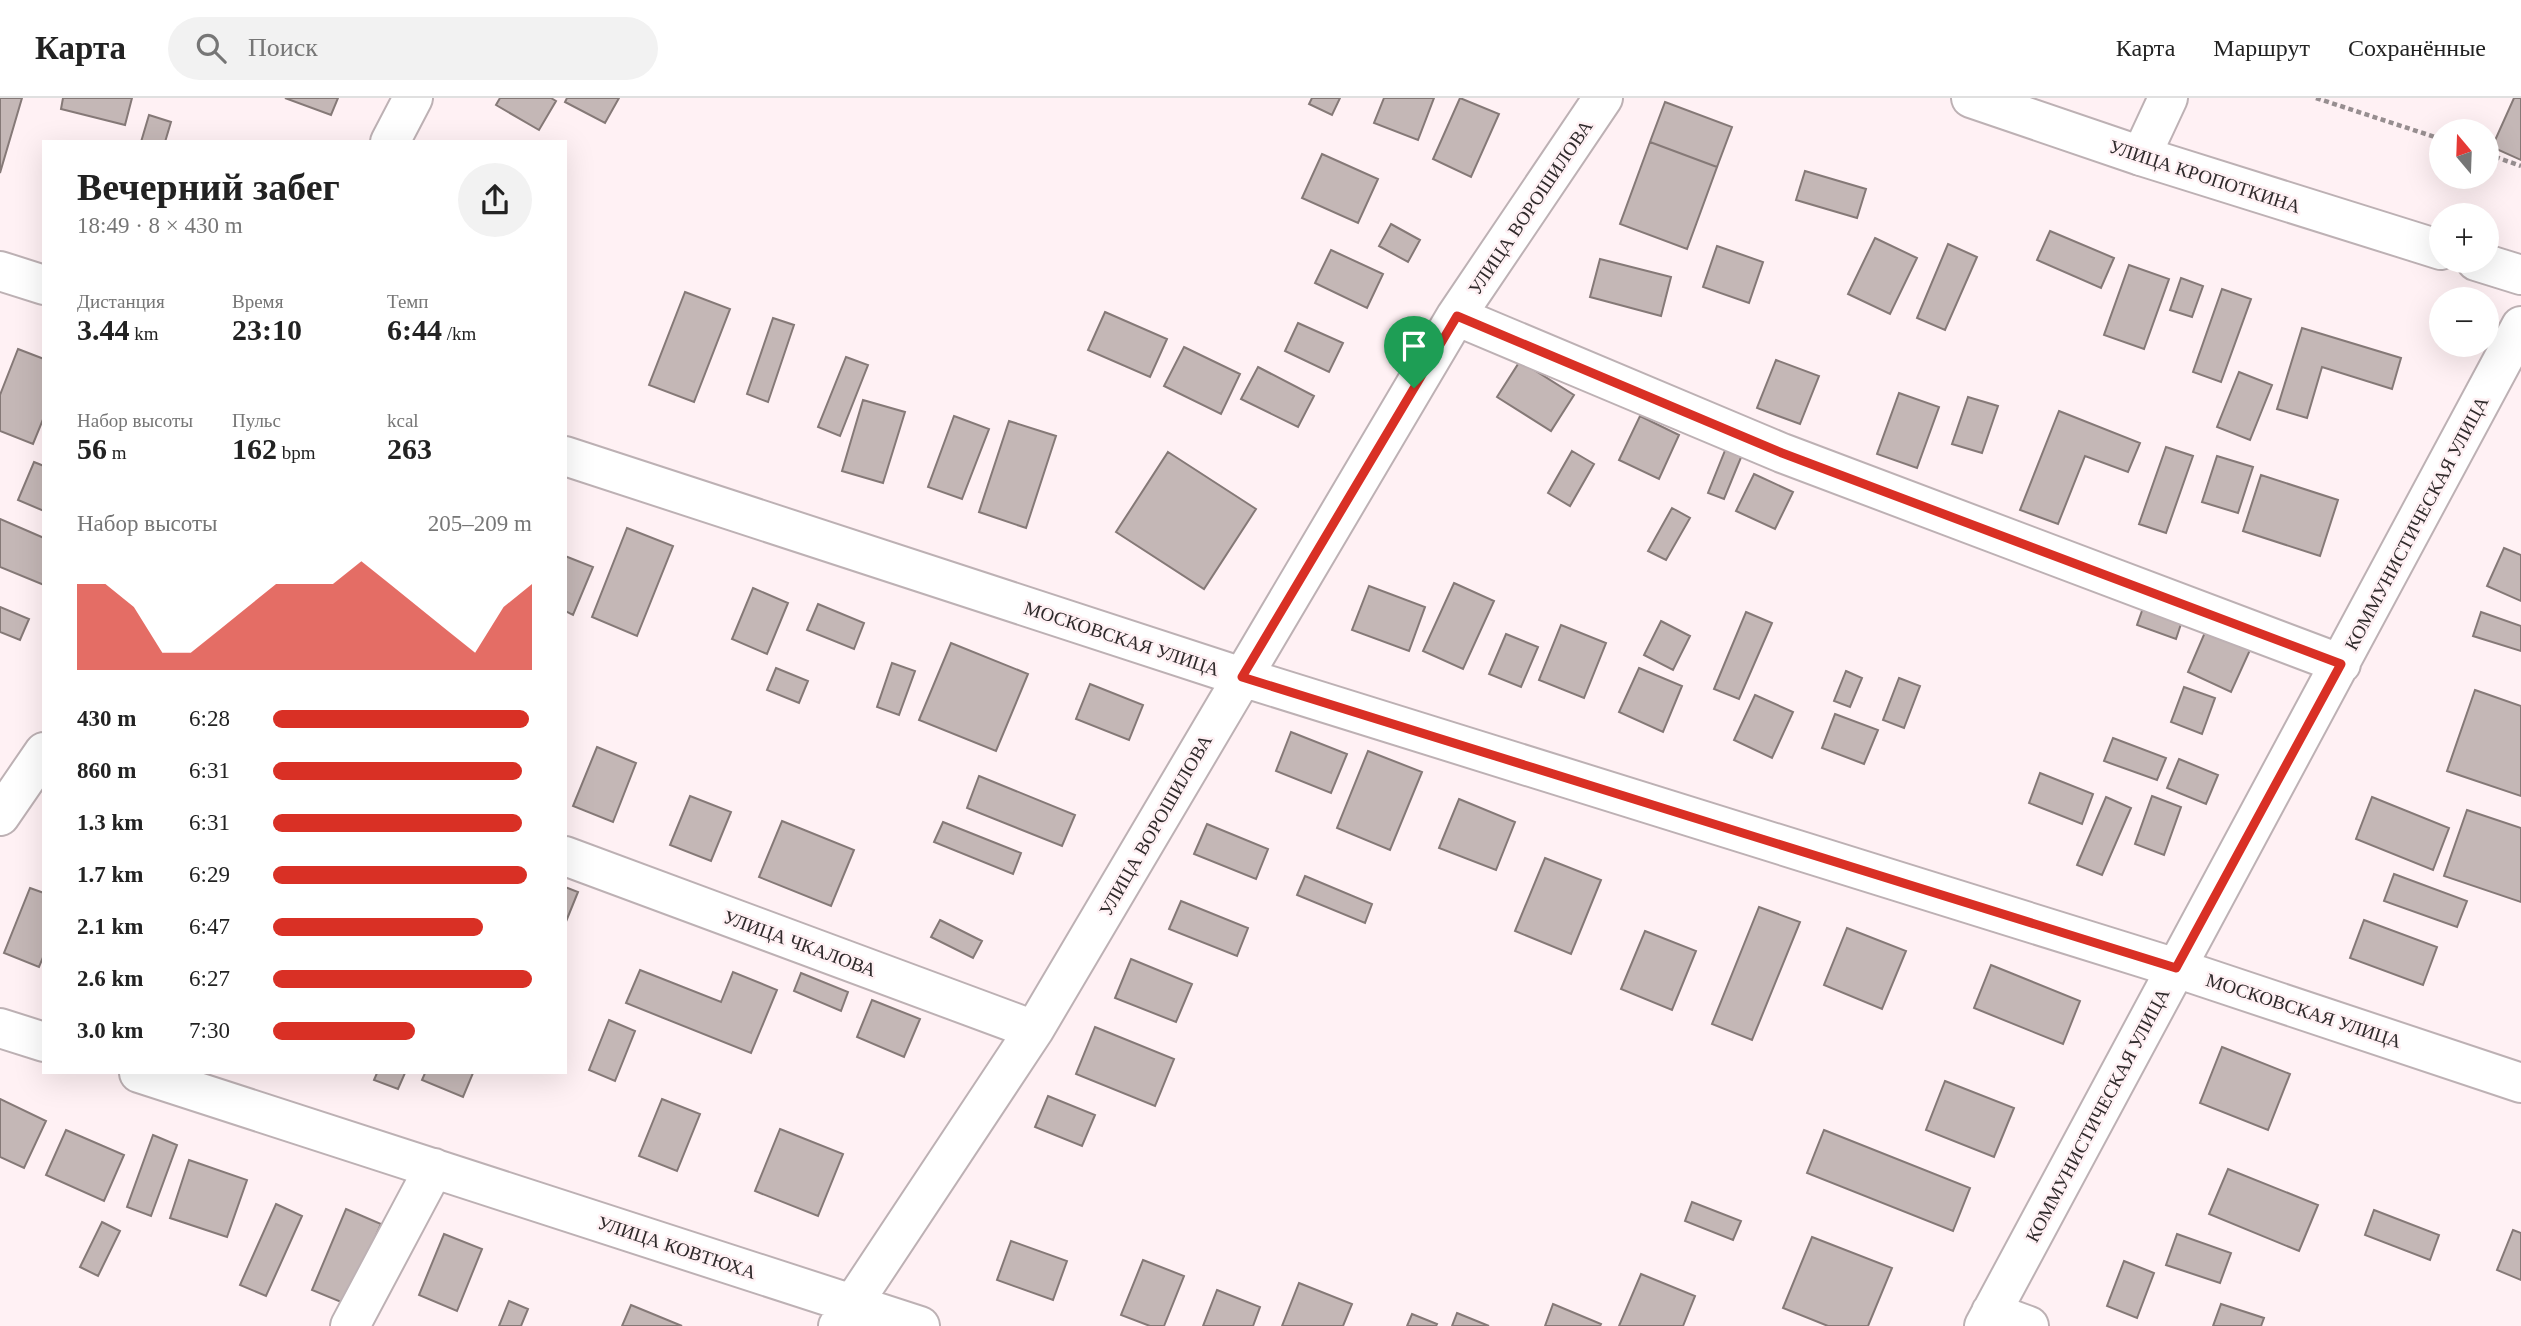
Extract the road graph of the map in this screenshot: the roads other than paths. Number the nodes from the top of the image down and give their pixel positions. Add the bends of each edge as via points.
1 (413, 98) edge
2 (1603, 98) edge
3 (1971, 98) edge
4 (2168, 98) edge
5 (391, 140) edge
6 (2141, 156) junction
7 (2429, 246) edge
8 (2499, 268) edge
9 (0, 271) edge
10 (2521, 275) edge
11 (42, 284) edge
12 (1457, 316) junction
13 (2521, 326) edge
14 (567, 457) edge
15 (2341, 664) junction
16 (1242, 677) junction
17 (42, 754) edge
18 (0, 816) edge
19 (567, 857) edge
20 (2176, 968) junction
21 (0, 1028) edge
22 (1034, 1030) junction
23 (42, 1041) edge
24 (142, 1074) edge
25 (2521, 1083) edge
26 (434, 1168) junction
27 (845, 1315) edge
28 (1988, 1319) edge
29 (350, 1326) edge
30 (920, 1326) edge
31 (2029, 1326) edge

1 - 5 street
2 - 12 street, УЛИЦА ВОРОШИЛОВА
3 - 6 street, УЛИЦА КРОПОТКИНА
4 - 6 street
6 - 7 street, УЛИЦА КРОПОТКИНА
8 - 10 street
9 - 11 street
12 - 15 street, УЛИЦА ВОРОШИЛОВА via 1782,453
12 - 16 street, УЛИЦА ВОРОШИЛОВА
13 - 15 street, КОММУНИСТИЧЕСКАЯ УЛИЦА
14 - 16 street, МОСКОВСКАЯ УЛИЦА
15 - 20 street, КОММУНИСТИЧЕСКАЯ УЛИЦА
16 - 20 street, МОСКОВСКАЯ УЛИЦА
16 - 22 street, УЛИЦА ВОРОШИЛОВА
17 - 18 street
19 - 22 street, УЛИЦА ЧКАЛОВА
20 - 25 street, МОСКОВСКАЯ УЛИЦА
20 - 28 street, КОММУНИСТИЧЕСКАЯ УЛИЦА
21 - 23 street
22 - 27 street, УЛИЦА ВОРОШИЛОВА
24 - 26 street, УЛИЦА КОВТЮХА
26 - 27 street, УЛИЦА КОВТЮХА
26 - 29 street
27 - 30 street, УЛИЦА КОВТЮХА
28 - 31 street, КОММУНИСТИЧЕСКАЯ УЛИЦА

